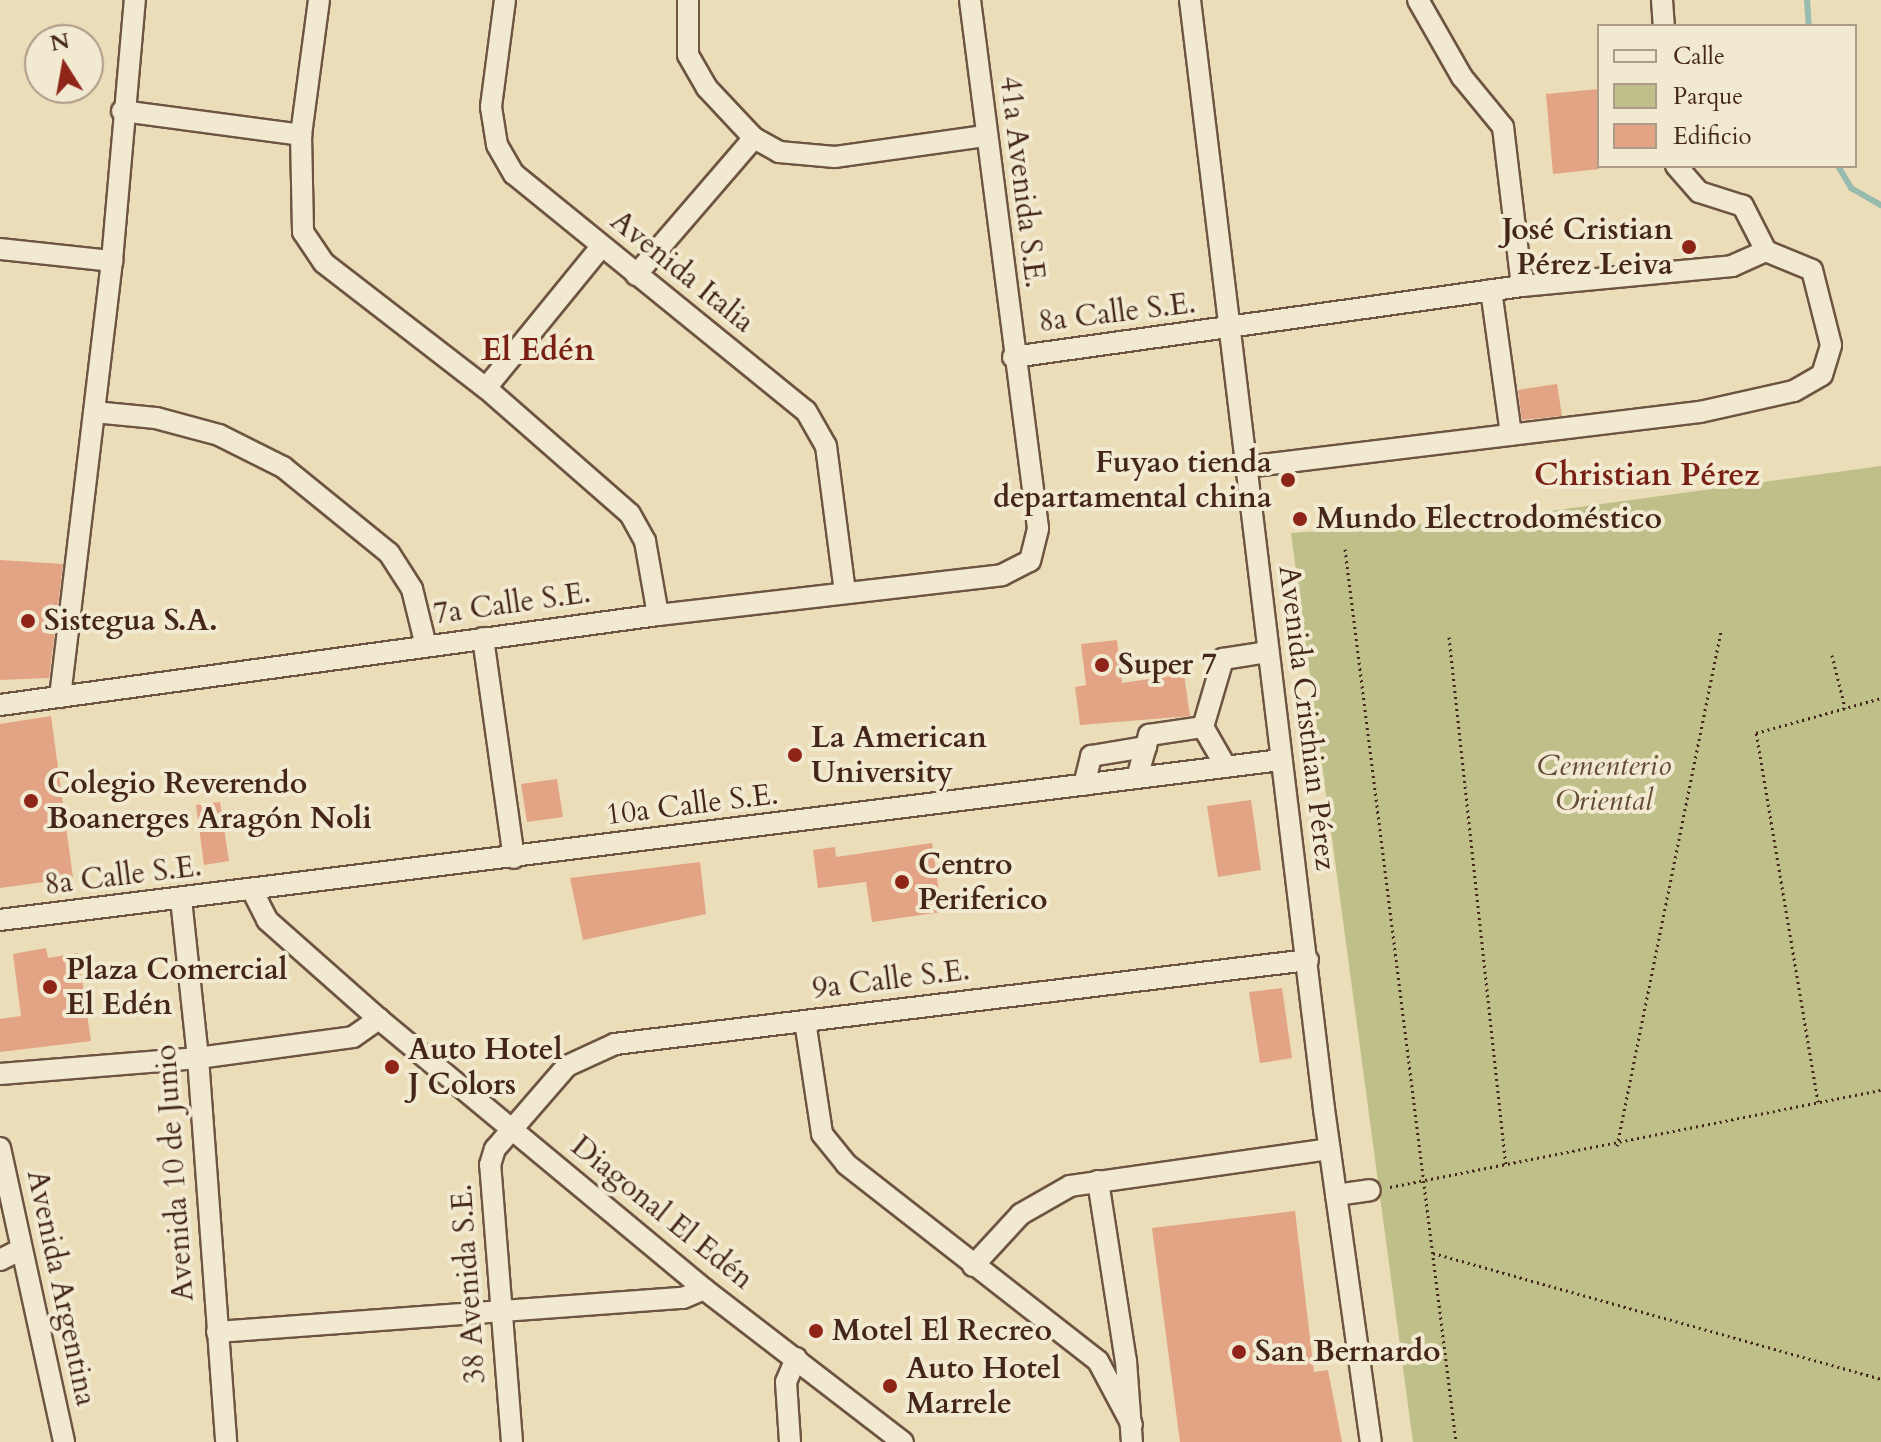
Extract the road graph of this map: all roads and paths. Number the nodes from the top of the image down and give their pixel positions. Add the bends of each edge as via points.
1 (135, 0) edge
2 (319, 0) edge
3 (505, 0) edge
4 (688, 0) edge
5 (970, 0) edge
6 (1190, 0) edge
7 (1418, 0) edge
8 (1662, 0) edge
9 (1664, 24) edge
10 (122, 111) junction
11 (301, 135) junction
12 (984, 136) junction
13 (754, 138) junction
14 (1678, 168) edge
15 (602, 246) junction
16 (0, 249) edge
17 (1766, 251) junction
18 (112, 261) junction
19 (636, 275) junction
20 (1522, 286) junction
21 (1491, 290) junction
22 (1229, 329) junction
23 (1013, 357) junction
24 (486, 388) junction
25 (94, 412) junction
26 (1511, 435) junction
27 (1245, 467) junction
28 (1345, 549) dead end
29 (1030, 561) joint
30 (845, 593) junction
31 (658, 615) junction
32 (1721, 631) dead end
33 (1449, 637) dead end
34 (483, 638) junction
35 (426, 646) junction
36 (1268, 652) junction
37 (1832, 655) dead end
38 (60, 697) junction
39 (1881, 698) edge
40 (0, 705) edge
41 (1845, 708) junction
42 (1203, 727) junction
43 (1146, 747) junction
44 (1281, 760) junction
45 (1226, 767) junction
46 (1137, 778) junction
47 (1084, 785) junction
48 (514, 858) junction
49 (252, 890) junction
50 (181, 899) junction
51 (0, 920) edge
52 (1308, 960) junction
53 (379, 1019) junction
54 (805, 1021) junction
55 (198, 1058) junction
56 (0, 1074) edge
57 (1881, 1090) edge
58 (1818, 1102) junction
59 (512, 1128) junction
60 (1617, 1146) junction
61 (0, 1148) edge
62 (1329, 1149) junction
63 (1506, 1167) junction
64 (1098, 1181) junction
65 (1422, 1181) junction
66 (1370, 1190) joint
67 (1336, 1195) junction
68 (20, 1250) junction
69 (1433, 1253) junction
70 (0, 1260) edge
71 (973, 1266) junction
72 (704, 1289) junction
73 (500, 1312) junction
74 (217, 1332) junction
75 (796, 1358) junction
76 (1881, 1379) edge
77 (1132, 1434) edge
78 (58, 1439) edge
79 (226, 1442) edge
80 (512, 1442) edge
81 (790, 1442) edge
82 (903, 1442) edge
83 (1371, 1442) edge
84 (1456, 1442) edge

1 - 10 street
2 - 11 street
3 - 15 street, Avenida Italia via 491,107 497,145 514,174
4 - 13 street via 688,55 707,88
5 - 12 street, 41a Avenida S.E.
6 - 22 street, Avenida Cristhian Pérez
7 - 20 street via 1462,77 1503,127
8 - 9 street
10 - 11 street
10 - 18 street
11 - 24 street via 303,232 324,263
12 - 13 street via 835,157 779,152
12 - 23 street, 41a Avenida S.E.
13 - 19 street
14 - 17 street via 1699,192 1743,206
15 - 19 street, Avenida Italia
15 - 24 street
16 - 18 street
17 - 20 street, 8a Calle S.E. via 1732,266
17 - 26 street via 1812,270 1831,345 1822,375 1794,391 1700,412
18 - 25 street
19 - 30 street, Avenida Italia via 806,411 818,428 826,446
20 - 21 street, 8a Calle S.E.
21 - 22 street, 8a Calle S.E.
21 - 26 street
22 - 23 street, 8a Calle S.E.
22 - 27 street, Avenida Cristhian Pérez
23 - 29 street, 41a Avenida S.E. via 1038,528
24 - 31 street via 630,514 645,541
25 - 35 street via 156,418 219,435 283,467 389,553 412,589
25 - 38 street
26 - 27 street
27 - 36 street, Avenida Cristhian Pérez
28 - 65 path
29 - 30 street, 7a Calle S.E. via 1002,575
30 - 31 street, 7a Calle S.E.
31 - 34 street, 7a Calle S.E.
32 - 60 path
33 - 63 path
34 - 35 street, 7a Calle S.E.
34 - 48 street
35 - 38 street, 7a Calle S.E.
36 - 42 street via 1223,659
36 - 44 street, Avenida Cristhian Pérez
37 - 41 path
38 - 40 street, 7a Calle S.E.
39 - 41 path
41 - 58 path via 1756,733
42 - 43 street via 1149,735
42 - 45 street
43 - 46 street
43 - 47 street via 1091,756
44 - 45 street, 10a Calle S.E.
44 - 52 street, Avenida Cristhian Pérez
45 - 46 street, 10a Calle S.E.
46 - 47 street, 10a Calle S.E.
47 - 48 street, 10a Calle S.E.
48 - 49 street, 10a Calle S.E.
49 - 50 street, 8a Calle S.E.
49 - 53 street, Diagonal El Edén via 267,920
50 - 51 street, 8a Calle S.E.
50 - 55 street, Avenida 10 de Junio
52 - 54 street, 9a Calle S.E.
52 - 62 street, Avenida Cristhian Pérez
53 - 55 street via 353,1037
53 - 59 street, Diagonal El Edén
54 - 59 street, 9a Calle S.E. via 615,1044 567,1066
54 - 71 street via 822,1134 846,1164
55 - 56 street
55 - 74 street, Avenida 10 de Junio
57 - 58 path
58 - 60 path
59 - 72 street, Diagonal El Edén
59 - 73 street, 38 Avenida S.E. via 490,1165
60 - 63 path
61 - 68 street, Avenida Argentina
62 - 64 street
62 - 67 street, Avenida Cristhian Pérez
63 - 65 path
64 - 71 street via 1042,1198
64 - 77 street
65 - 66 path
65 - 69 path
66 - 67 street
67 - 83 street, Avenida Cristhian Pérez
68 - 70 street
68 - 78 street, Avenida Argentina
69 - 76 path
69 - 84 path
71 - 77 street via 1098,1361
72 - 73 street via 683,1298
72 - 75 street, Diagonal El Edén
73 - 74 street
73 - 80 street, 38 Avenida S.E.
74 - 79 street, Avenida 10 de Junio
75 - 81 street via 786,1382
75 - 82 street, Diagonal El Edén

